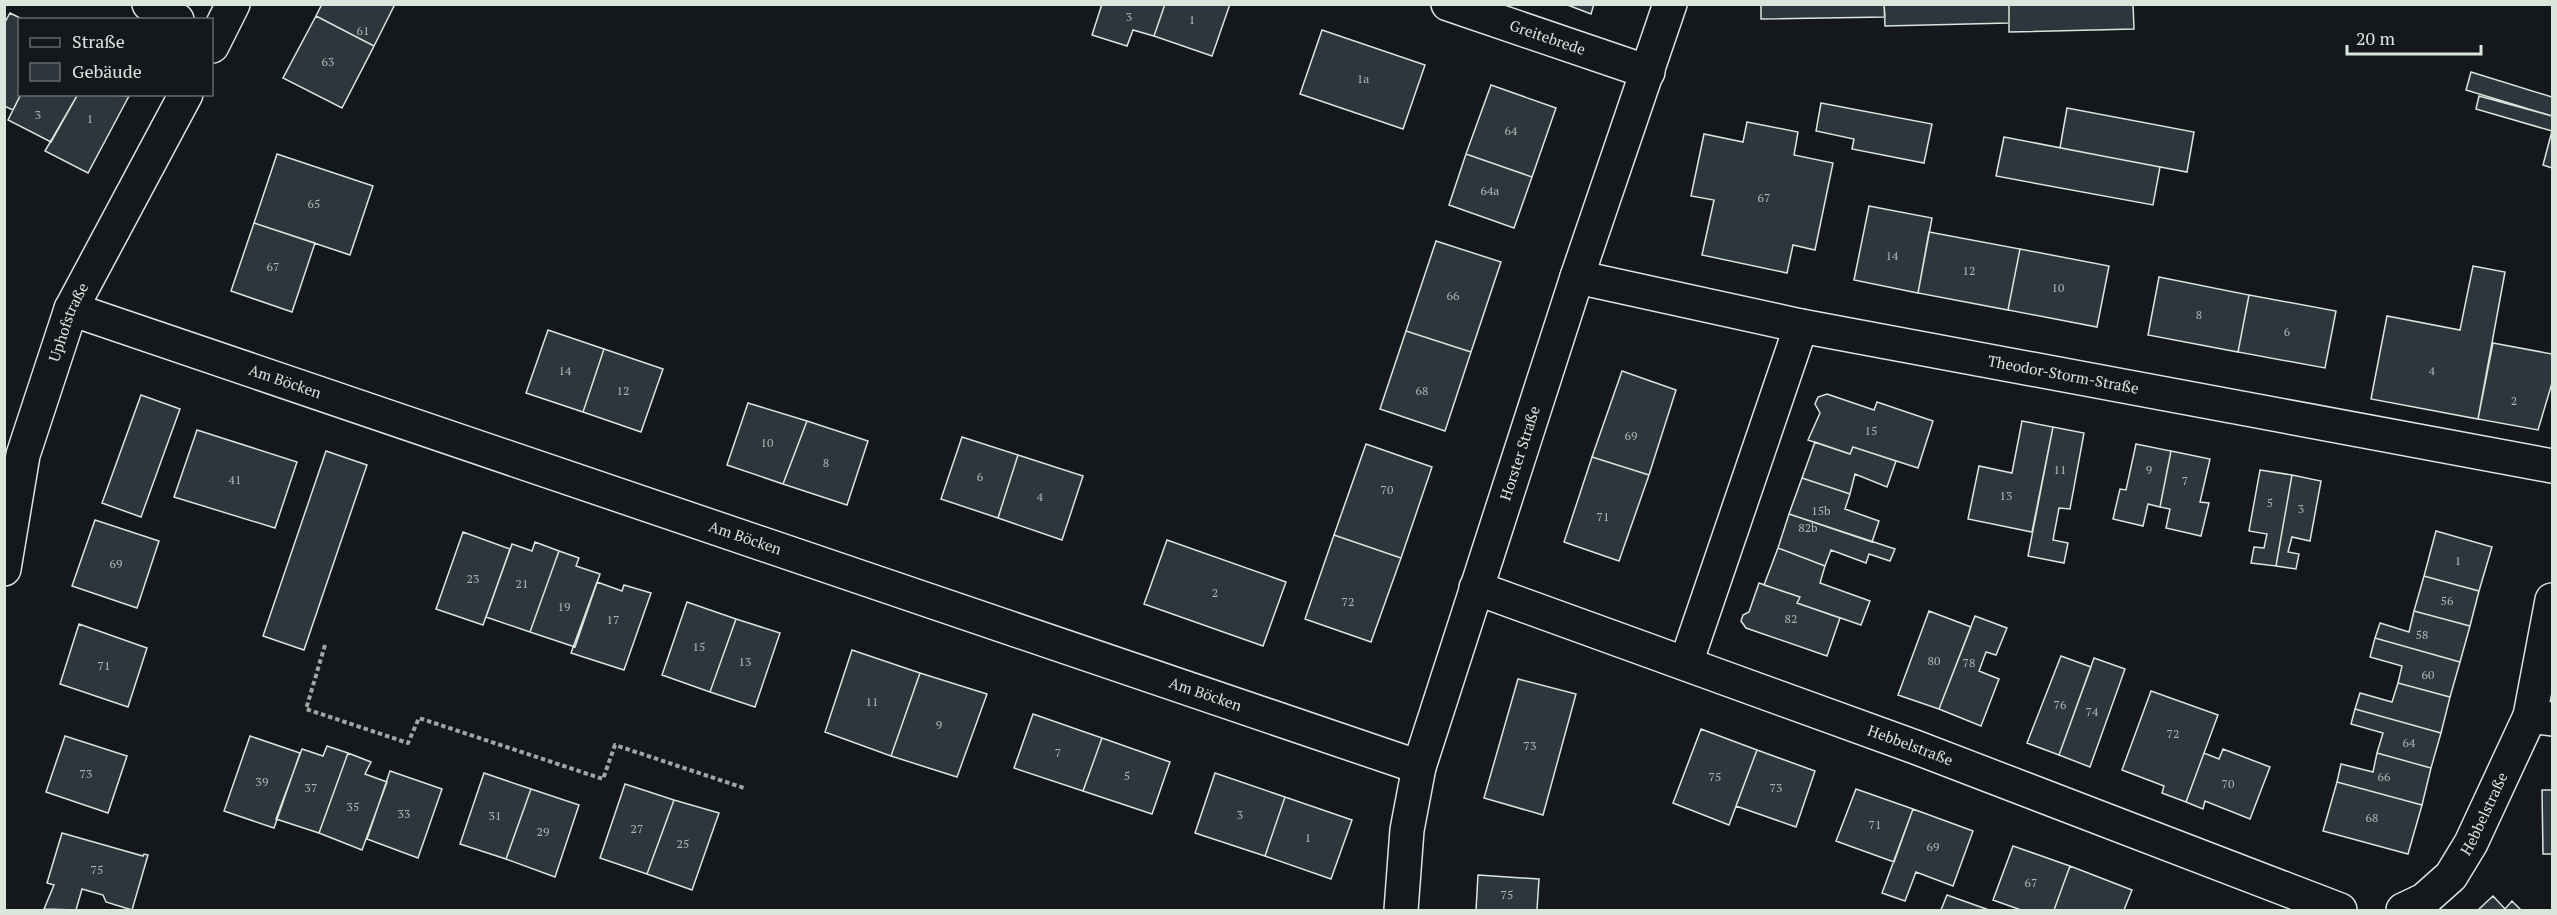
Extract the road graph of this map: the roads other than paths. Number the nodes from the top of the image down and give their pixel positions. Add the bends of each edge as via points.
1 (149, 4) edge
2 (233, 4) edge
3 (1448, 4) edge
4 (1670, 4) edge
5 (174, 18) edge
6 (213, 39) edge
7 (1648, 72) junction
8 (185, 96) edge
9 (1577, 277) junction
10 (71, 309) junction
11 (1801, 326) junction
12 (2553, 466) edge
13 (4, 569) edge
14 (1476, 588) junction
15 (2553, 600) edge
16 (1686, 663) junction
17 (2541, 718) edge
18 (1419, 767) junction
19 (1401, 910) edge
20 (2340, 910) edge
21 (2403, 910) edge

1 - 5 street
2 - 6 street
3 - 7 street, Greitebrede
4 - 7 street, Horster Straße
7 - 9 street, Horster Straße
8 - 10 street, Uphofstraße
9 - 11 street, Theodor-Storm-Straße
9 - 14 street, Horster Straße
10 - 13 street, Uphofstraße via 23,455
10 - 18 street, Am Böcken
11 - 12 street, Theodor-Storm-Straße
11 - 16 street
14 - 16 street, Hebbelstraße
14 - 18 street, Horster Straße
15 - 17 street, Hebbelstraße
16 - 20 street, Hebbelstraße
17 - 21 street, Hebbelstraße via 2451,876 2424,900
18 - 19 street, Horster Straße via 1407,830

